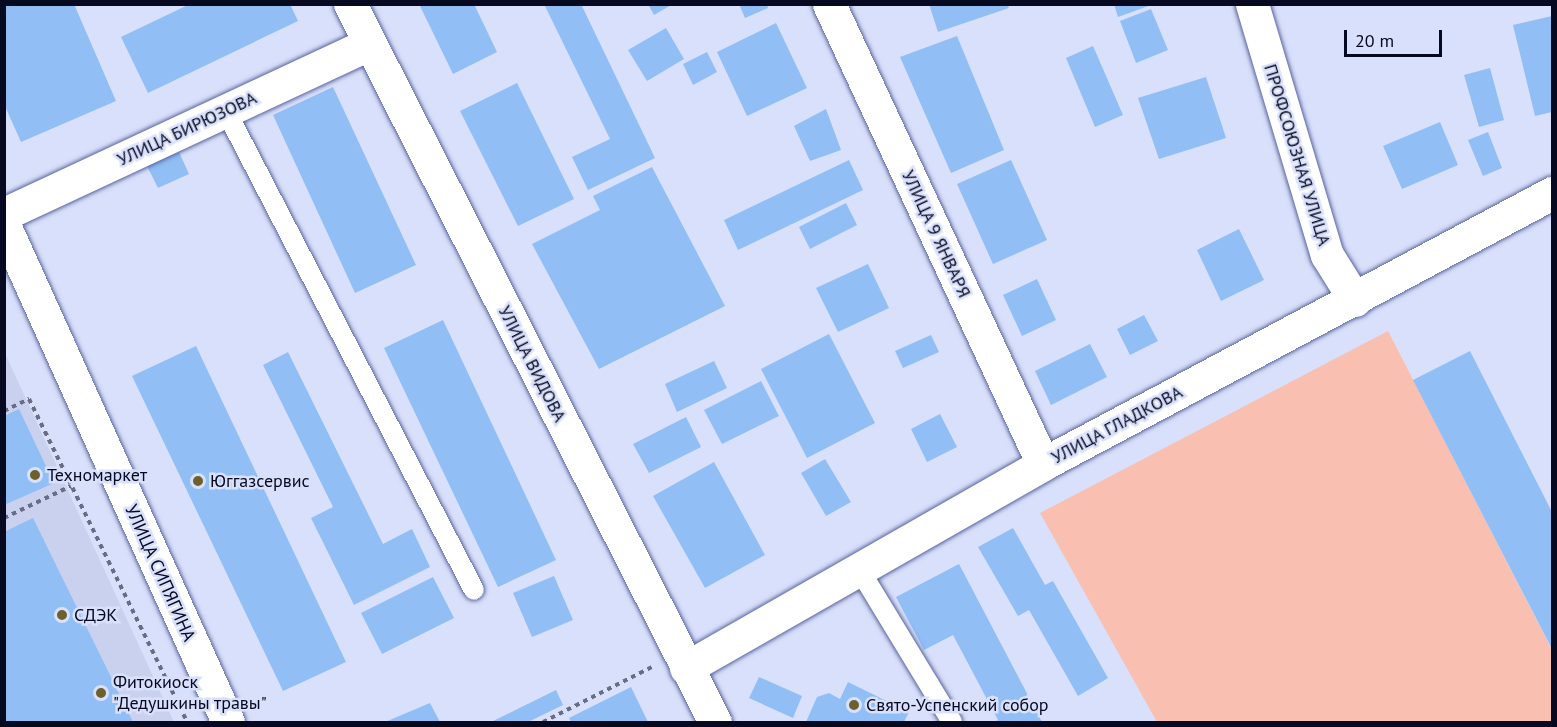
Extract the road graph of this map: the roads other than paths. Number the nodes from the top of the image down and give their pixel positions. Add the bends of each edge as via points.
1 (350, 4) edge
2 (829, 4) edge
3 (1252, 4) edge
4 (369, 44) junction
5 (226, 111) junction
6 (1552, 193) edge
7 (4, 214) edge
8 (4, 225) edge
9 (1355, 300) junction
10 (1043, 464) junction
11 (859, 569) junction
12 (474, 590) dead end
13 (672, 666) junction
14 (228, 723) edge
15 (715, 723) edge
16 (952, 723) edge

1 - 4 street, УЛИЦА ВИДОВА
2 - 10 street, УЛИЦА 9 ЯНВАРЯ
3 - 9 street, ПРОФСОЮЗНАЯ УЛИЦА via 1327,255
4 - 5 street, УЛИЦА БИРЮЗОВА
4 - 13 street, УЛИЦА ВИДОВА
5 - 7 street, УЛИЦА БИРЮЗОВА
5 - 12 lane
6 - 9 street, УЛИЦА ГЛАДКОВА
8 - 14 street, УЛИЦА СИПЯГИНА
9 - 10 street, УЛИЦА ГЛАДКОВА
10 - 11 street, УЛИЦА ГЛАДКОВА
11 - 13 street, УЛИЦА ГЛАДКОВА
11 - 16 lane
13 - 15 street, УЛИЦА ВИДОВА

